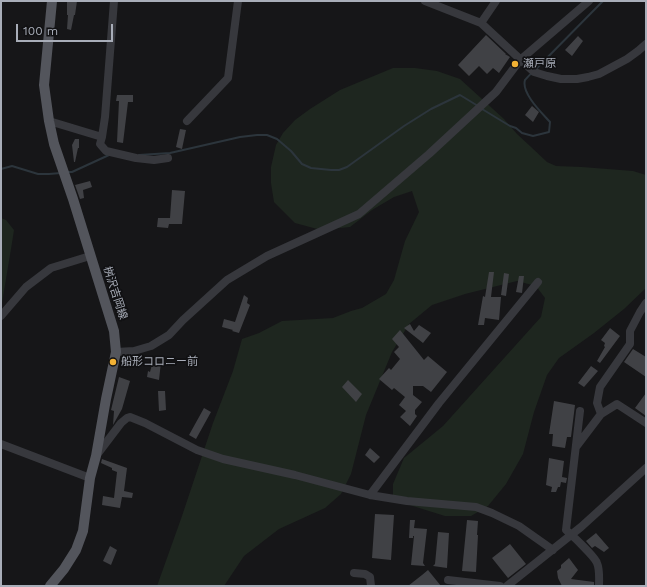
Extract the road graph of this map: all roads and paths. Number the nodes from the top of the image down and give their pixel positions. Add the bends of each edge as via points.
1 (52, 1) edge
2 (114, 1) edge
3 (238, 1) edge
4 (426, 1) edge
5 (496, 1) edge
6 (589, 1) edge
7 (481, 23) junction
8 (646, 44) edge
9 (520, 60) junction
10 (49, 121) junction
11 (187, 121) dead end
12 (102, 137) junction
13 (168, 158) dead end
14 (90, 256) junction
15 (538, 282) dead end
16 (646, 303) edge
17 (1, 316) edge
18 (116, 352) junction
19 (580, 411) dead end
20 (601, 414) junction
21 (646, 423) edge
22 (1, 444) edge
23 (575, 447) junction
24 (96, 456) junction
25 (646, 468) edge
26 (90, 478) junction
27 (370, 495) junction
28 (572, 535) junction
29 (553, 550) junction
30 (354, 573) dead end
31 (448, 580) dead end
32 (50, 586) edge
33 (370, 586) edge
34 (500, 586) edge
35 (507, 586) edge
36 (599, 586) edge

1 - 10 main road, 桝沢吉岡線 via 44,85
2 - 12 street
3 - 11 street via 228,78
4 - 7 street
5 - 7 street
6 - 9 street
7 - 9 street
8 - 9 street via 638,52 599,74 577,79 547,76 532,70
9 - 18 street via 496,92 359,214 267,256 227,280 169,335 151,346 134,351
10 - 12 street
10 - 14 main road, 桝沢吉岡線
12 - 13 street via 100,144 106,151 136,158
14 - 17 street via 51,268 26,287
14 - 18 main road, 桝沢吉岡線 via 114,330
15 - 27 street via 439,404
16 - 20 street via 630,331 630,344 600,387 597,402
18 - 24 main road, 桝沢吉岡線
19 - 23 street
20 - 21 street via 617,404
20 - 23 street
22 - 26 street
23 - 28 street via 566,530
24 - 26 main road, 桝沢吉岡線
24 - 27 street via 121,423 130,417 197,450 223,459
25 - 28 street
26 - 32 main road, 桝沢吉岡線 via 83,531 76,550
27 - 29 street via 476,507 520,526
28 - 29 street
28 - 36 street via 597,562
29 - 35 street
30 - 33 street via 370,577
31 - 34 street

